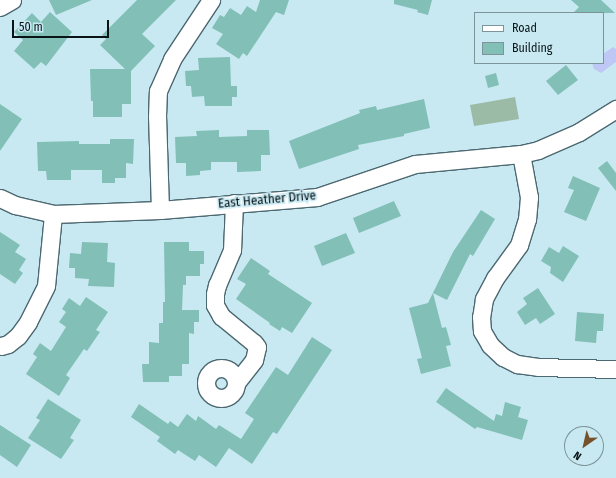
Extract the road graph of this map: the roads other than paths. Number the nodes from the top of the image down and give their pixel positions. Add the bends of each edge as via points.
1 (12, 0) edge
2 (211, 0) edge
3 (0, 7) edge
4 (616, 109) edge
5 (520, 154) junction
6 (0, 198) edge
7 (234, 203) junction
8 (160, 210) junction
9 (53, 214) junction
10 (0, 350) edge
11 (616, 369) edge
12 (236, 383) dead end

1 - 3 street
2 - 8 street via 172,59 158,91
4 - 5 street, East Heather Drive via 555,144
5 - 7 street, East Heather Drive via 415,164 317,197
5 - 11 street via 529,197 527,219 519,245 495,278 484,299 482,331 490,345 518,364
6 - 9 street, East Heather Drive via 15,205
7 - 8 street, East Heather Drive
7 - 12 street via 232,250 217,285 215,305 221,316 257,347 254,360
8 - 9 street, East Heather Drive
9 - 10 street via 46,286 34,312 18,336

